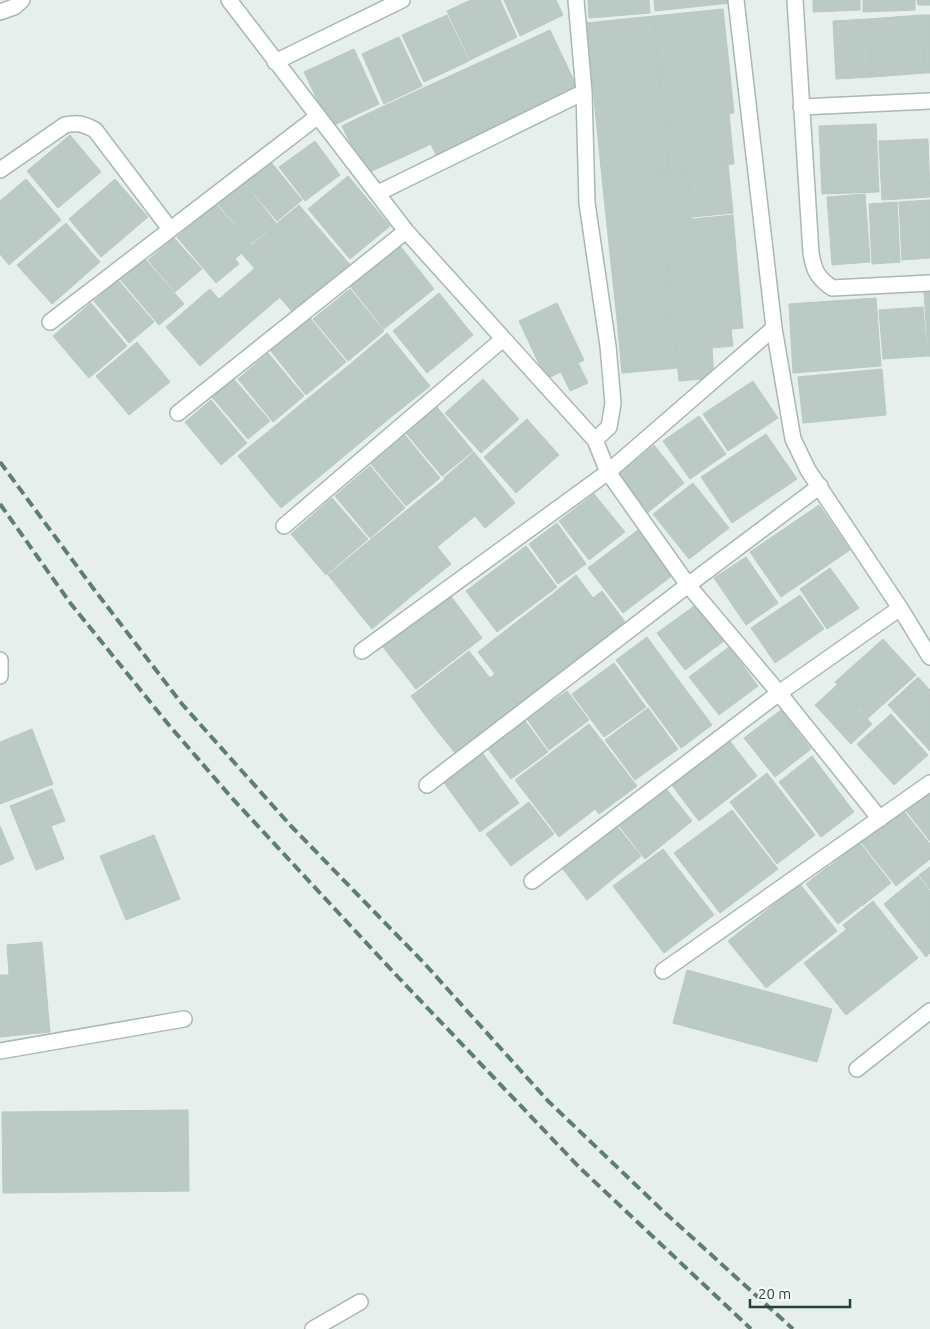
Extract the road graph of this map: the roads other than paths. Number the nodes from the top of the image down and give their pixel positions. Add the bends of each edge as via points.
1 (22, 0) edge
2 (229, 0) edge
3 (402, 0) edge
4 (576, 0) edge
5 (736, 0) edge
6 (795, 0) edge
7 (0, 12) edge
8 (275, 62) junction
9 (584, 92) junction
10 (930, 101) edge
11 (801, 107) junction
12 (318, 116) junction
13 (0, 170) edge
14 (378, 194) junction
15 (170, 229) junction
16 (406, 231) junction
17 (930, 283) edge
18 (50, 322) dead end
19 (774, 328) junction
20 (503, 339) junction
21 (178, 413) dead end
22 (595, 440) junction
23 (608, 472) junction
24 (820, 486) junction
25 (284, 526) dead end
26 (688, 585) junction
27 (900, 608) junction
28 (362, 651) dead end
29 (930, 657) edge
30 (0, 660) edge
31 (0, 676) edge
32 (779, 692) junction
33 (930, 783) edge
34 (427, 785) dead end
35 (880, 820) junction
36 (532, 881) dead end
37 (663, 971) dead end
38 (930, 1011) edge
39 (184, 1019) dead end
40 (0, 1051) edge
41 (857, 1069) dead end
42 (360, 1302) dead end
43 (313, 1329) edge

1 - 7 street
2 - 8 street
3 - 8 street
4 - 9 street
5 - 19 street
6 - 11 street
8 - 12 street
9 - 14 street
9 - 22 street via 587,203 613,403 609,427
10 - 11 street
11 - 17 street via 811,254 819,279 832,288
12 - 14 street
12 - 15 street
13 - 15 street via 65,125 85,124 95,130
14 - 16 street
15 - 18 street
16 - 20 street
16 - 21 street
19 - 23 street
19 - 24 street via 793,439
20 - 22 street
20 - 25 street
22 - 23 street
23 - 26 street
23 - 28 street
24 - 26 street
24 - 27 street
26 - 32 street
26 - 34 street
27 - 29 street
27 - 32 street
30 - 31 street
32 - 35 street
32 - 36 street
33 - 35 street
35 - 37 street
38 - 41 street
39 - 40 street
42 - 43 street

